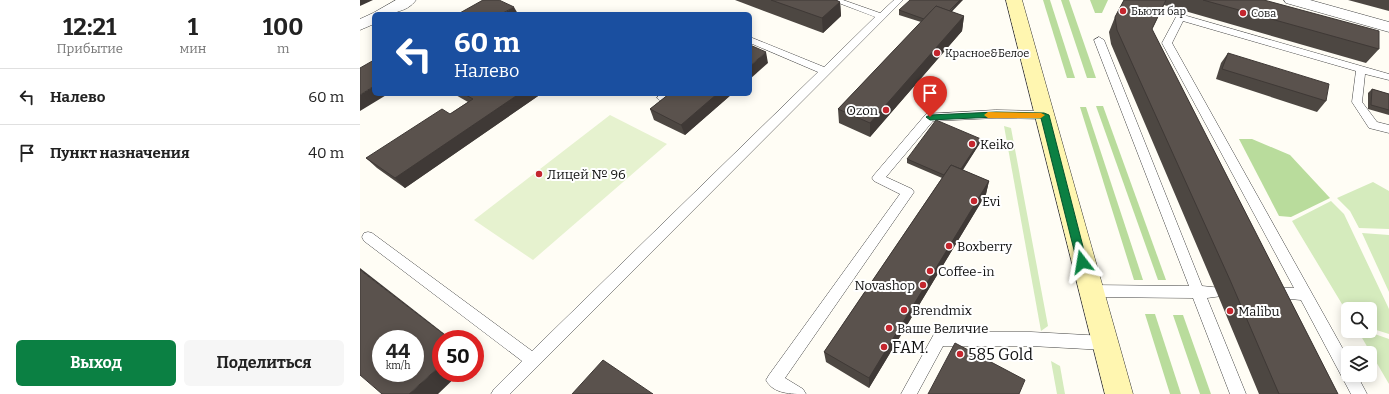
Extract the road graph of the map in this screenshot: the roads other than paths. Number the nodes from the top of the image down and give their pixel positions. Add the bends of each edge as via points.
1 (408, 0) edge
2 (835, 0) edge
3 (899, 0) edge
4 (1014, 0) edge
5 (1292, 0) edge
6 (1320, 4) edge
7 (385, 12) edge
8 (881, 16) junction
9 (372, 19) edge
10 (360, 25) edge
11 (1389, 28) edge
12 (1099, 40) dead end
13 (752, 41) edge
14 (1361, 69) junction
15 (825, 71) junction
16 (1389, 77) edge
17 (1044, 115) junction
18 (1389, 129) edge
19 (368, 237) dead end
20 (1090, 291) junction
21 (1199, 292) junction
22 (1217, 292) dead end
23 (1268, 293) edge
24 (1304, 294) junction
25 (1106, 344) junction
26 (533, 360) junction
27 (1341, 361) edge
28 (1352, 382) edge
29 (499, 394) edge
30 (798, 394) edge
31 (909, 394) edge
32 (1119, 394) edge
33 (1238, 394) edge
34 (1359, 394) edge

1 - 7 street
2 - 8 lane
3 - 8 lane
4 - 17 main road
5 - 6 street
6 - 11 street
8 - 15 lane
9 - 10 street
12 - 21 lane
13 - 15 lane
14 - 16 lane
14 - 18 lane via 1357,102 1373,124
14 - 24 lane via 1180,17 1167,43
15 - 26 lane
17 - 20 main road
17 - 30 lane via 930,117 878,178 908,192 774,380
19 - 26 lane
20 - 21 lane
20 - 25 main road
21 - 22 lane
21 - 33 lane
23 - 24 lane
24 - 27 lane
25 - 31 lane via 1031,339 939,339
25 - 32 main road
26 - 29 lane
28 - 34 lane

